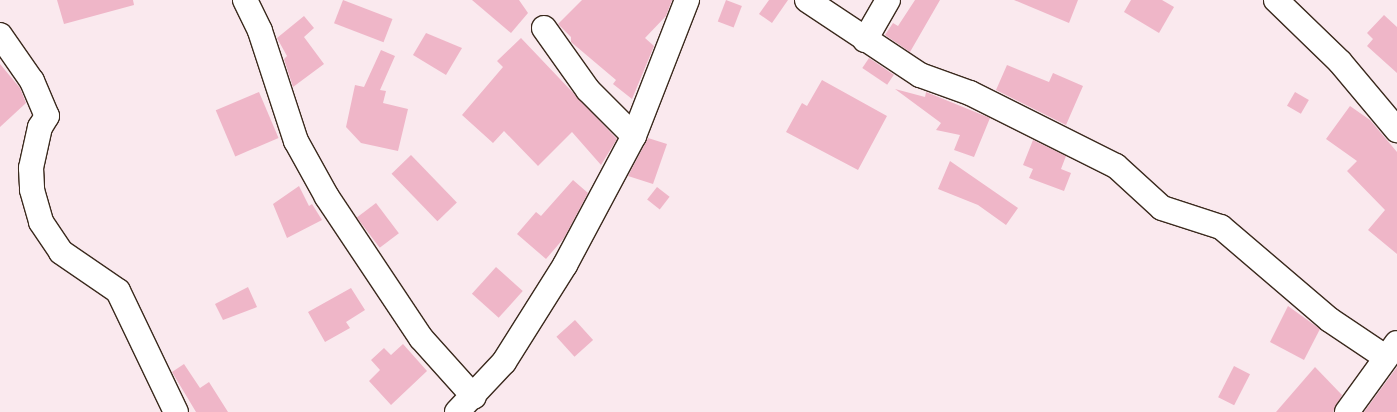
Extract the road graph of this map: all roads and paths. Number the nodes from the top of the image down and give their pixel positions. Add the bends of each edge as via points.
1 (245, 0) edge
2 (687, 0) edge
3 (807, 0) edge
4 (888, 0) edge
5 (1276, 0) edge
6 (544, 28) dead end
7 (0, 35) edge
8 (865, 40) junction
9 (1397, 130) edge
10 (634, 136) junction
11 (1391, 350) edge
12 (466, 405) edge
13 (176, 412) edge
14 (1347, 412) edge

1 - 12 street via 260,31 296,142 327,197
2 - 10 street
3 - 8 street
4 - 8 street
5 - 9 street via 1340,62
6 - 10 street via 588,90
7 - 13 street via 32,81 47,116 40,127 31,168 32,190 41,222 61,252 118,291
8 - 11 street via 920,75 970,93 1116,166 1162,208 1221,227 1330,320
10 - 12 street via 526,332
11 - 14 street

